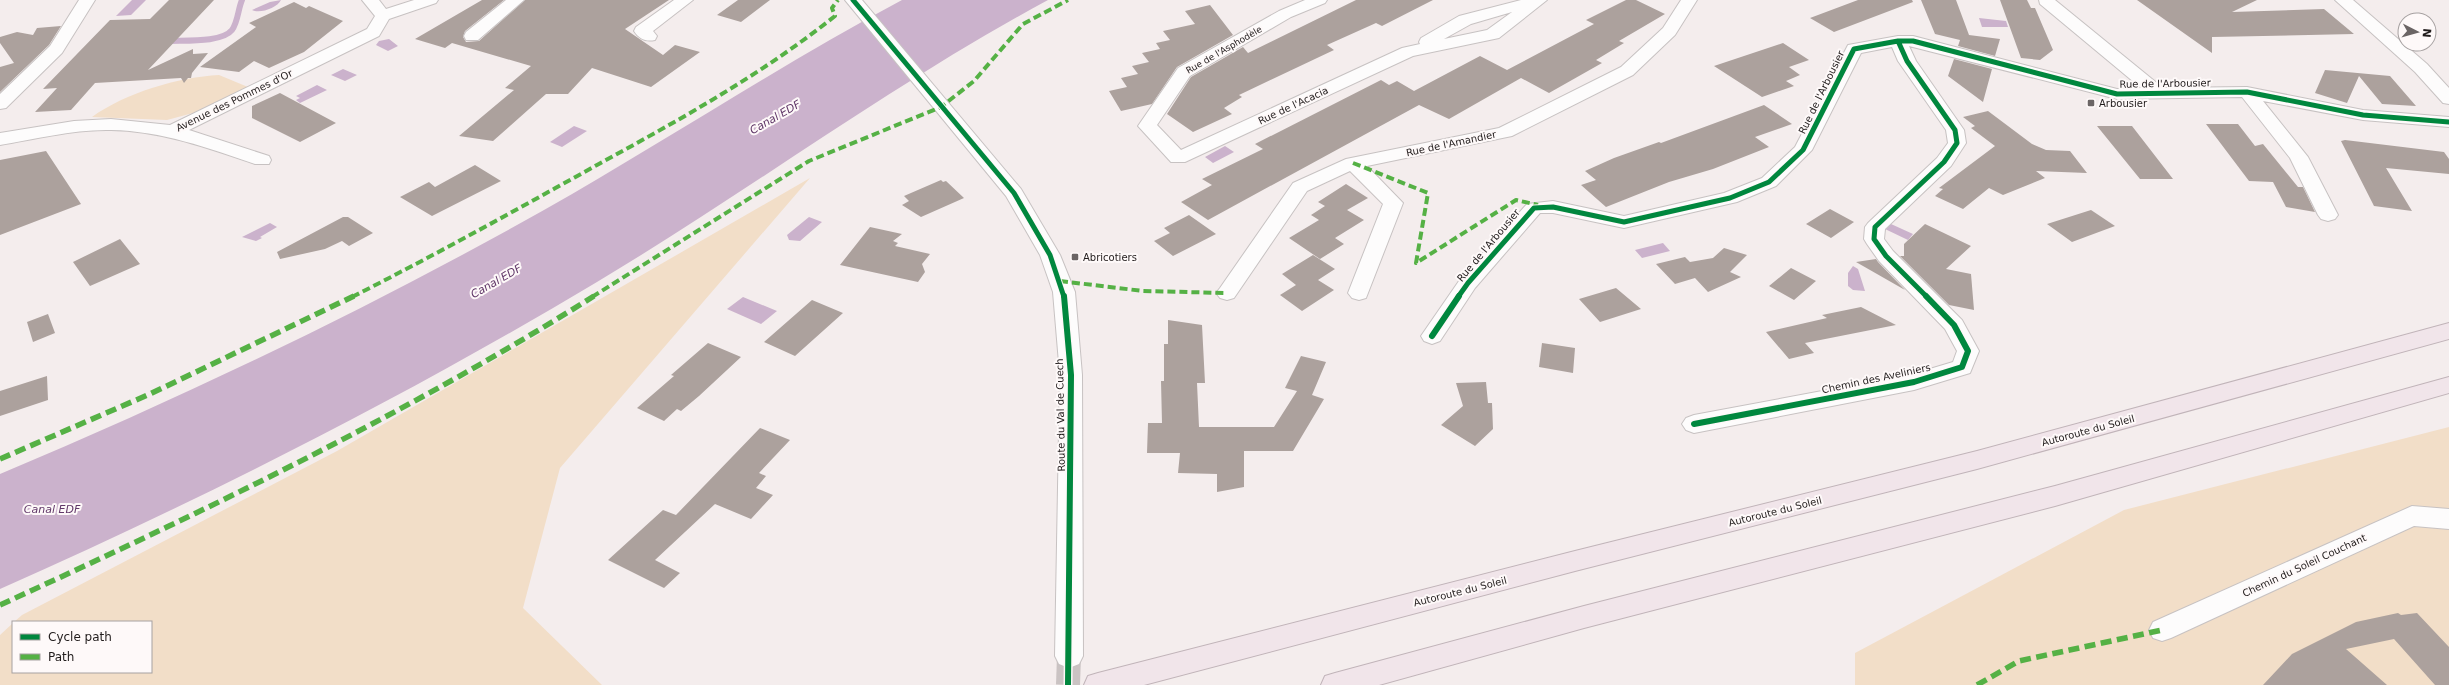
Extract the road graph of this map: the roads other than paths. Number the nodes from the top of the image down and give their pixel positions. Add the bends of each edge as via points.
1 (87, 0) edge
2 (370, 0) edge
3 (430, 0) edge
4 (516, 0) edge
5 (685, 0) edge
6 (853, 0) edge
7 (1319, 0) edge
8 (1538, 0) edge
9 (1689, 0) edge
10 (2343, 0) edge
11 (2046, 1) dead end
12 (383, 16) junction
13 (472, 36) dead end
14 (649, 36) dead end
15 (1898, 41) junction
16 (2247, 92) junction
17 (2158, 93) junction
18 (2449, 99) edge
19 (0, 104) edge
20 (2449, 122) edge
21 (173, 131) junction
22 (0, 139) edge
23 (1178, 158) joint
24 (262, 160) dead end
25 (1353, 163) junction
26 (2328, 215) dead end
27 (1359, 292) dead end
28 (1227, 293) dead end
29 (2449, 331) edge
30 (1432, 336) dead end
31 (2449, 385) edge
32 (1694, 424) dead end
33 (2449, 519) edge
34 (2162, 630) dead end
35 (1069, 656) tunnel mouth
36 (1098, 685) edge
37 (1335, 685) edge

1 - 19 street via 56,49
2 - 12 street
3 - 12 street
4 - 13 street
5 - 14 street via 642,31
6 - 35 street, Route du Val de Cuech via 1014,193 1050,256 1064,292 1071,375
7 - 23 street, Rue de l'Asphodèle via 1285,14 1184,72 1147,126
8 - 23 street, Rue de l'Acacia via 1493,34 1408,52
9 - 25 street, Rue de l'Amandier via 1669,31 1627,71 1505,132
10 - 18 street via 2420,68
11 - 17 street
12 - 21 street, Avenue des Pommes d'Or via 373,32
15 - 17 street, Rue de l'Arbousier via 1913,41 2106,92 2127,95
15 - 30 street, Rue de l'Arbousier via 1854,49 1803,150 1769,182 1730,198 1624,222 1612,222 1540,206 1534,208 1468,283
15 - 32 street, Chemin des Aveliniers via 1907,61 1955,130 1957,143 1944,162 1875,227 1874,239 1886,256 1954,325 1968,351 1962,366 1914,382
16 - 17 street, Rue de l'Arbousier
16 - 20 street, Rue de l'Arbousier via 2363,115
16 - 26 street via 2299,157
21 - 22 street, Avenue des Pommes d'Or via 111,124
21 - 24 street
25 - 27 street via 1393,203
25 - 28 street, Rue de l'Amandier via 1300,187
29 - 36 highway, Autoroute du Soleil via 1977,460
31 - 37 highway via 2055,496 1584,617
33 - 34 street, Chemin du Soleil Couchant via 2412,516

